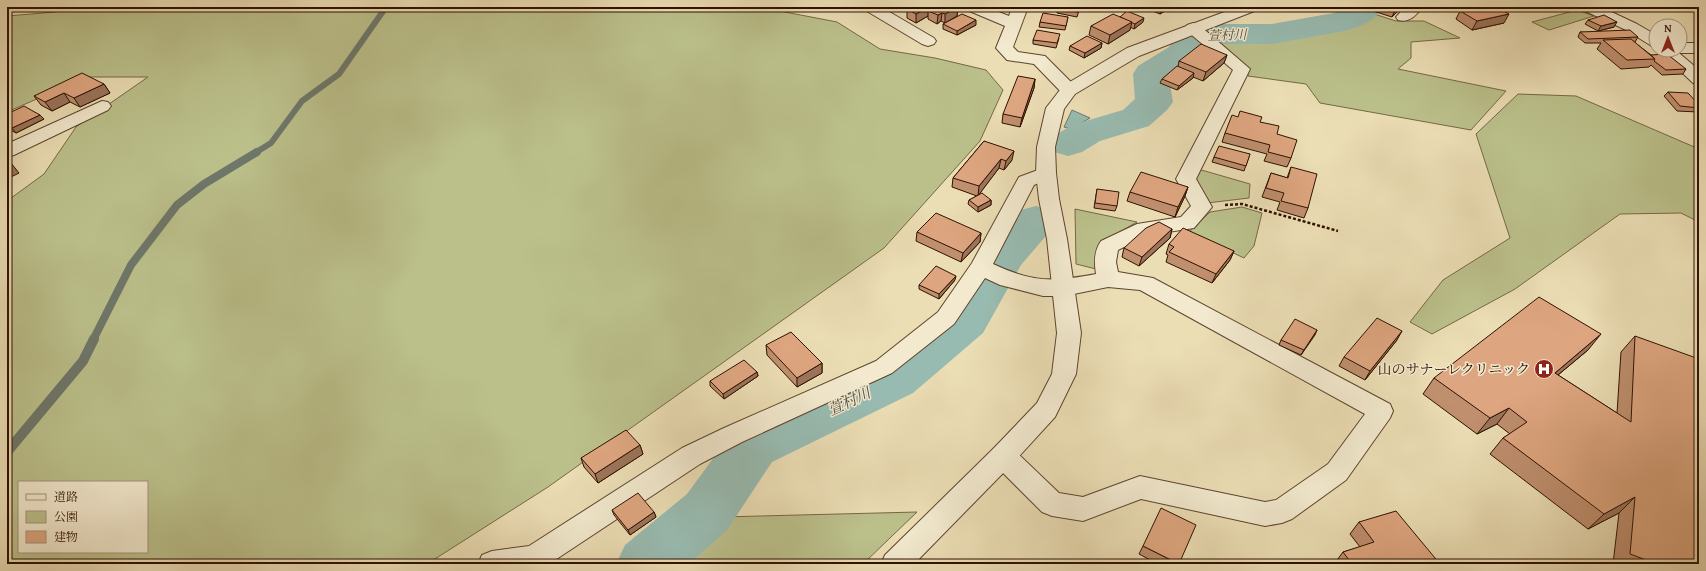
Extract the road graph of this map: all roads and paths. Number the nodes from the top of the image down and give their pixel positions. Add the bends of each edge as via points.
1 (870, 7) edge
2 (972, 7) edge
3 (1020, 7) edge
4 (1252, 7) edge
5 (1588, 7) edge
6 (1014, 24) junction
7 (1200, 33) junction
8 (1648, 36) edge
9 (928, 40) dead end
10 (1688, 48) edge
11 (1699, 48) edge
12 (1675, 58) edge
13 (1699, 79) edge
14 (1069, 90) junction
15 (102, 106) dead end
16 (7, 152) edge
17 (1046, 172) junction
18 (1202, 207) junction
19 (1338, 231) dead end
20 (981, 267) junction
21 (1108, 279) junction
22 (1064, 288) junction
23 (1003, 456) junction
24 (492, 564) edge
25 (896, 564) edge

1 - 9 street
2 - 6 street
3 - 6 street
4 - 7 street
5 - 8 street
6 - 14 street via 1004,48 1013,56 1039,60
7 - 14 street via 1133,52
7 - 18 street via 1242,69 1186,179
10 - 11 street
12 - 13 street
14 - 17 street via 1055,108 1046,147
15 - 16 street
17 - 20 street via 1026,180
17 - 22 street
18 - 19 path via 1242,204
18 - 21 street via 1187,223 1144,229 1108,246 1105,262
20 - 22 street via 1008,280 1043,288
20 - 24 street via 946,318 884,367 733,434 691,456 534,558
21 - 22 street
21 - 23 street via 1145,283 1381,411 1338,472 1282,511 1265,514 1140,487 1083,508 1052,504
22 - 23 street via 1069,332 1064,374 1046,410
23 - 25 street

